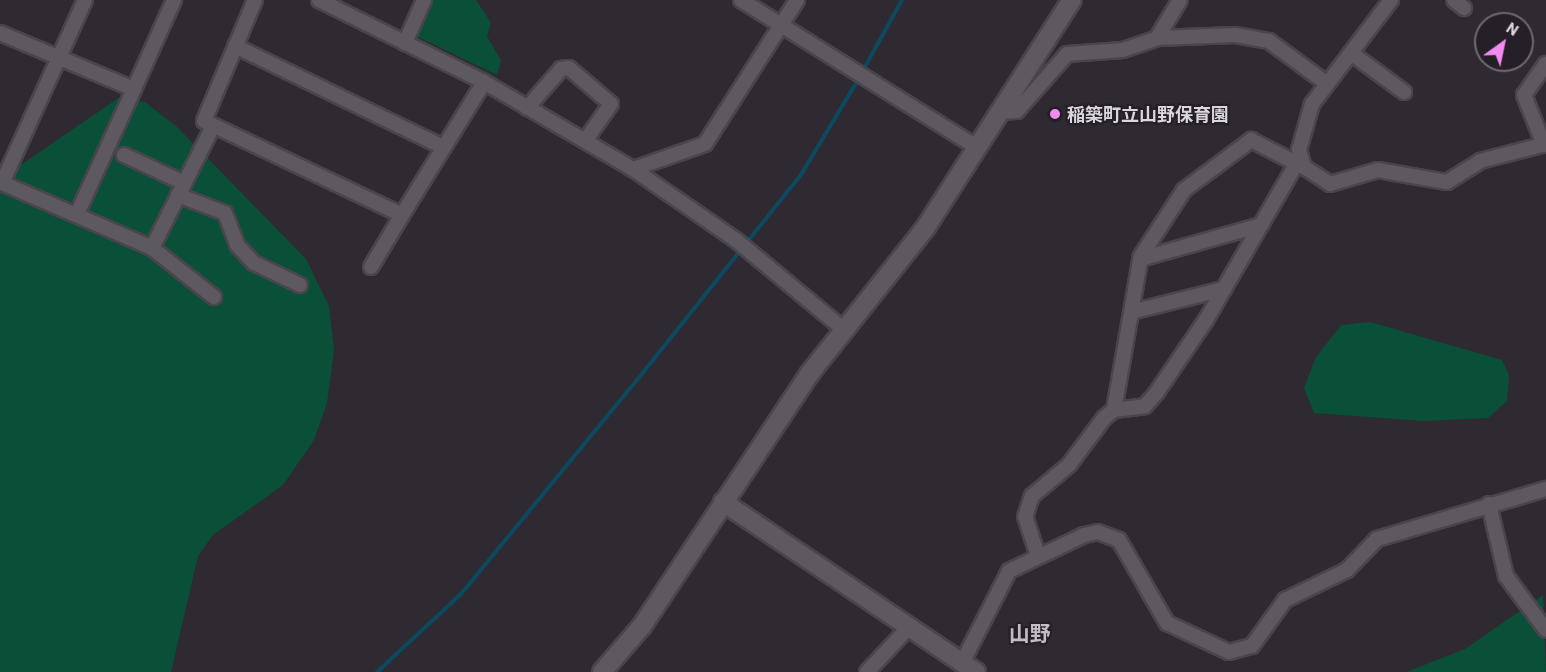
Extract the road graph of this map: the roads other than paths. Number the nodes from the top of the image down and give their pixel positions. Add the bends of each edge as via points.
1 (85, 0) edge
2 (174, 0) edge
3 (255, 0) edge
4 (319, 0) edge
5 (424, 0) edge
6 (741, 0) edge
7 (797, 0) edge
8 (1072, 0) edge
9 (1180, 0) edge
10 (1391, 0) edge
11 (782, 25) junction
12 (0, 33) edge
13 (1157, 38) junction
14 (405, 43) junction
15 (235, 46) junction
16 (1351, 53) junction
17 (59, 57) junction
18 (1546, 64) edge
19 (484, 82) junction
20 (1326, 83) junction
21 (134, 89) junction
22 (1404, 92) dead end
23 (527, 108) junction
24 (999, 112) junction
25 (213, 126) junction
26 (585, 141) junction
27 (1545, 144) edge
28 (442, 147) junction
29 (976, 147) junction
30 (124, 155) dead end
31 (1298, 160) junction
32 (633, 169) junction
33 (1, 183) edge
34 (181, 189) junction
35 (77, 214) junction
36 (402, 215) junction
37 (1261, 225) junction
38 (152, 248) junction
39 (1140, 259) junction
40 (371, 267) dead end
41 (300, 285) dead end
42 (1224, 289) junction
43 (214, 297) dead end
44 (1135, 311) junction
45 (842, 328) junction
46 (1114, 410) junction
47 (1546, 489) edge
48 (723, 502) junction
49 (1489, 504) junction
50 (1037, 554) junction
51 (910, 626) junction
52 (1546, 630) edge
53 (970, 667) edge
54 (602, 672) edge
55 (867, 672) edge

1 - 17 street
2 - 21 street
3 - 15 street
4 - 14 street
5 - 14 street
6 - 11 street
7 - 11 street
8 - 24 street
9 - 13 street
10 - 16 street
11 - 29 street
11 - 32 street via 705,144
12 - 17 street
13 - 20 street via 1235,36 1269,41
13 - 24 street via 1123,50 1067,54 1017,111
14 - 19 street
15 - 25 street via 204,121
15 - 28 street
16 - 20 street
16 - 22 street
17 - 21 street
17 - 33 street
18 - 27 street via 1524,95
19 - 23 street
19 - 28 street
20 - 31 street via 1312,104
21 - 35 street
23 - 26 street
23 - 26 street via 561,69 569,68 611,104
24 - 29 street
25 - 34 street
25 - 36 street
26 - 32 street
27 - 31 street via 1480,161 1447,182 1378,170 1330,184
28 - 36 street
29 - 45 street via 926,227
30 - 34 street
31 - 37 street
31 - 39 street via 1251,140 1184,190
32 - 45 street via 736,240
33 - 35 street
34 - 38 street
34 - 41 street via 225,213 237,245 254,263
35 - 38 street
36 - 40 street
37 - 39 street
37 - 42 street
38 - 43 street
39 - 44 street via 1133,285
42 - 44 street
42 - 46 street via 1145,406
44 - 46 street
45 - 48 street
46 - 50 street via 1069,465 1025,506
47 - 49 street
48 - 51 street
48 - 54 street via 642,626
49 - 50 street via 1377,539 1347,570 1285,600 1252,646 1229,652 1167,622 1127,547 1110,535 1084,535
49 - 52 street via 1506,576
50 - 53 street via 1019,563 997,587
51 - 53 street
51 - 55 street

